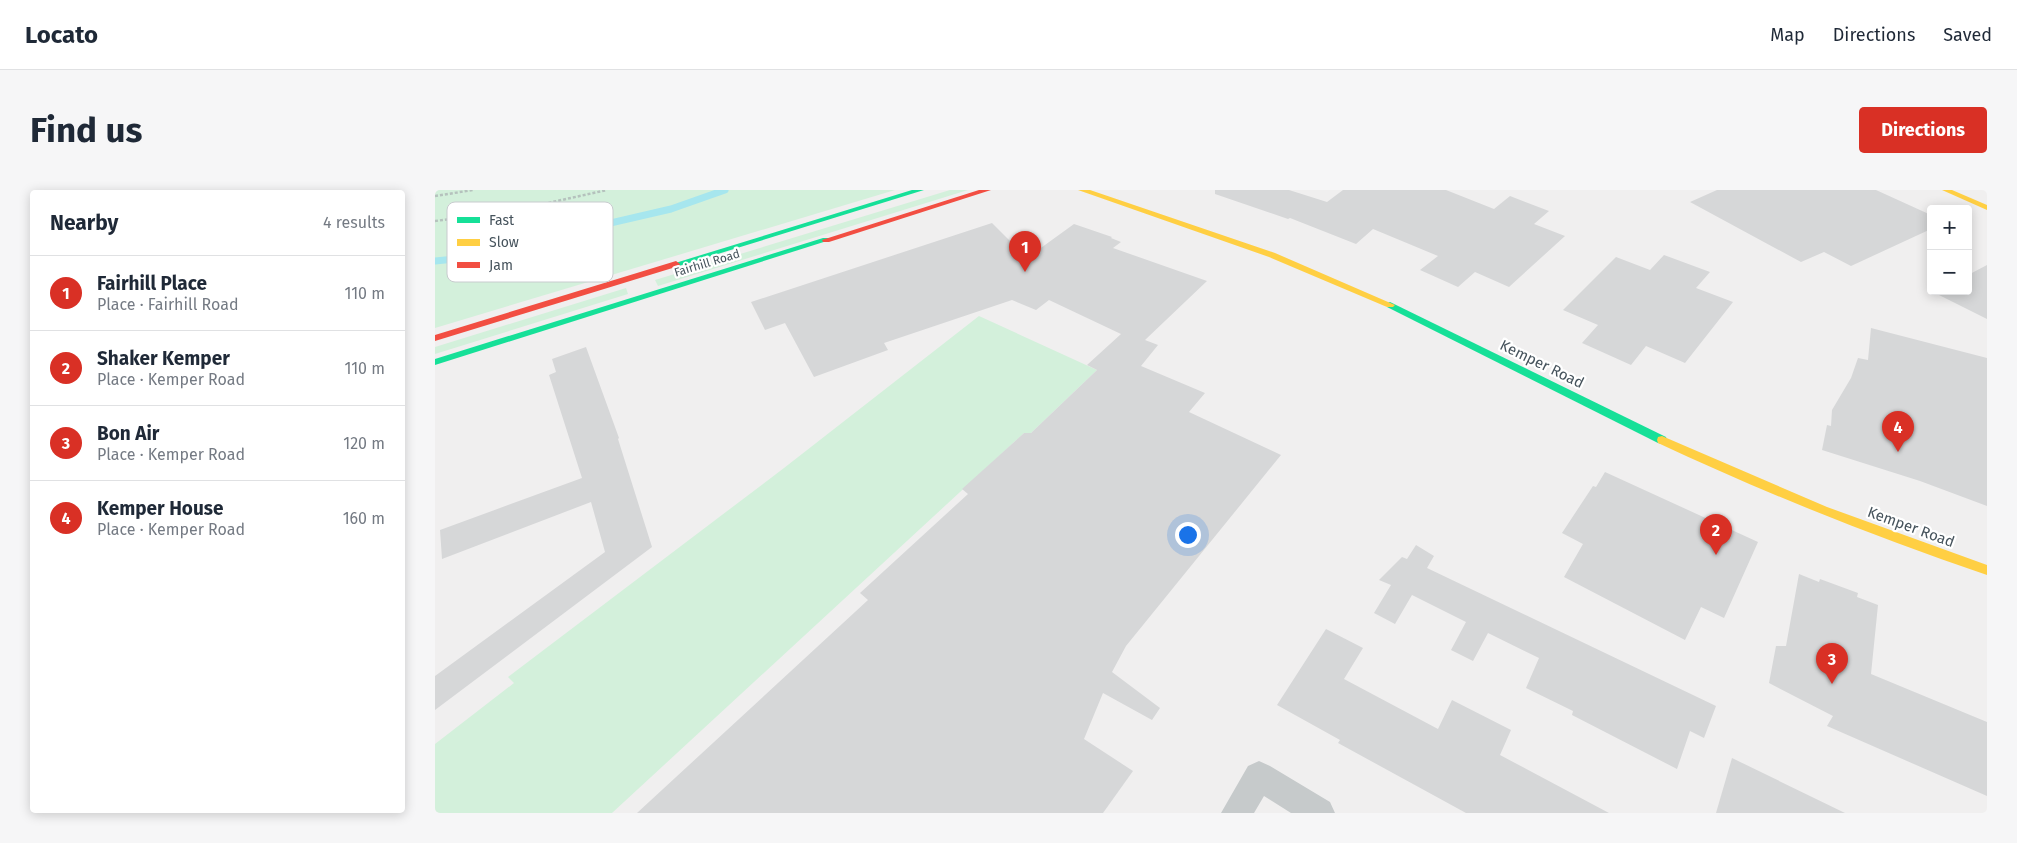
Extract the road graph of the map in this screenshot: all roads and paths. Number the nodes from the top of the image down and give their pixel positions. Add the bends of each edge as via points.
1 (473, 190) edge
2 (607, 190) edge
3 (920, 190) edge
4 (987, 190) edge
5 (1082, 190) edge
6 (1946, 190) edge
7 (435, 196) edge
8 (552, 202) edge
9 (1987, 208) edge
10 (633, 277) junction
11 (643, 297) junction
12 (435, 338) edge
13 (435, 362) edge
14 (1987, 570) edge
15 (1237, 813) edge
16 (1319, 813) edge

1 - 7 path
2 - 8 path
3 - 10 main road, Fairhill Road
4 - 11 main road, Fairhill Road
5 - 14 main road, Kemper Road via 1261,251 1382,301 1656,437 1757,483 1861,526
6 - 9 main road
10 - 11 main road
10 - 12 main road, Fairhill Road
11 - 13 main road, Fairhill Road
15 - 16 street via 1259,776

